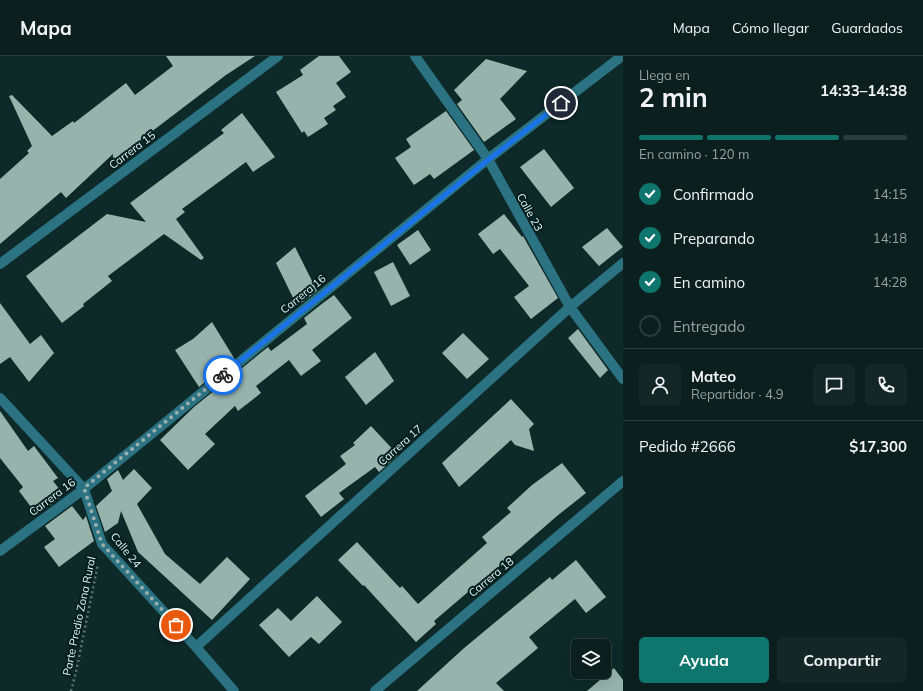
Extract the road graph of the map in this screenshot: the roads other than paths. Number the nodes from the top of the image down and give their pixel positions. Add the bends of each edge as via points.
1 (278, 56) edge
2 (415, 56) edge
3 (622, 56) edge
4 (488, 160) junction
5 (623, 263) edge
6 (0, 264) edge
7 (570, 307) junction
8 (623, 379) edge
9 (0, 398) edge
10 (623, 481) edge
11 (84, 488) junction
12 (0, 551) edge
13 (196, 648) junction
14 (234, 691) edge
15 (375, 691) edge

1 - 6 street, Carrera 15
2 - 4 street, Calle 23
3 - 4 street, Carrera 16
4 - 7 street, Calle 23
4 - 11 street, Carrera 16
5 - 7 street, Carrera 17
7 - 8 street, Calle 23
7 - 13 street, Carrera 17
9 - 11 street, Calle 24
10 - 15 street, Carrera 18
11 - 12 street, Carrera 16
11 - 13 street, Calle 24 via 102,544
13 - 14 street, Calle 24

